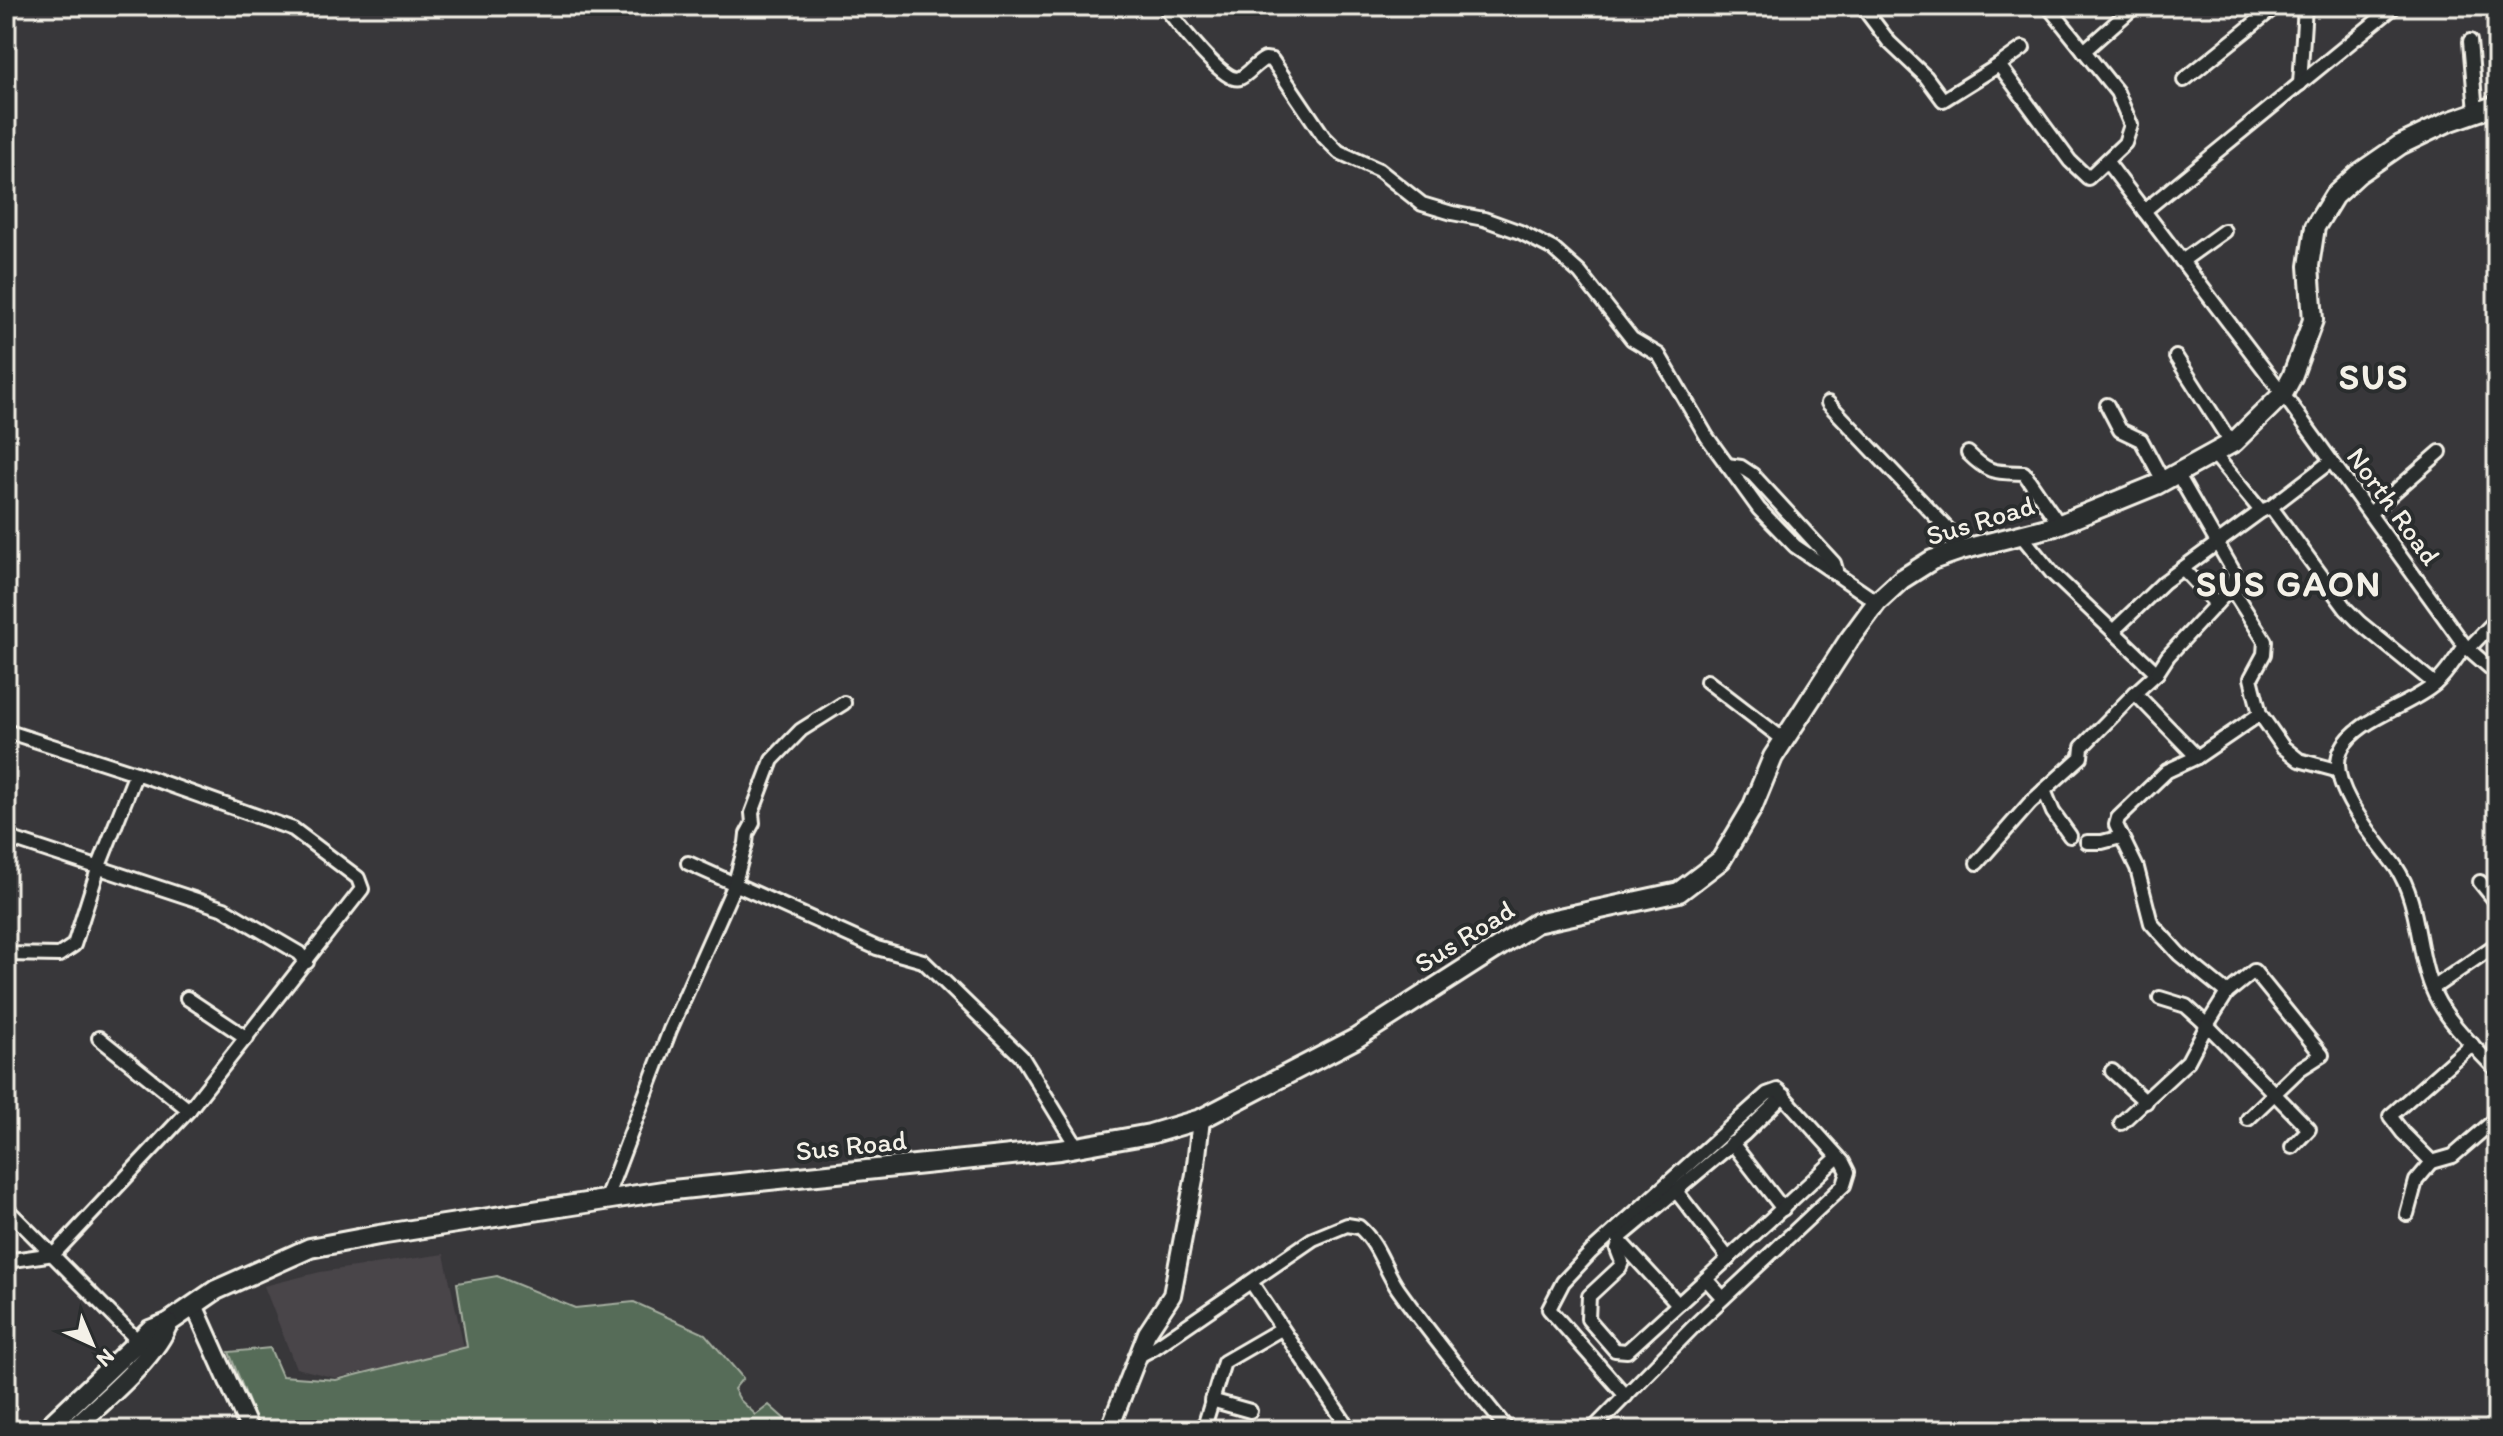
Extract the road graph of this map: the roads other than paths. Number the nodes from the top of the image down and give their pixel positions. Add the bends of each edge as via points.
1 (1164, 6) edge
2 (1862, 6) edge
3 (2048, 6) edge
4 (2135, 6) edge
5 (2276, 6) edge
6 (2305, 6) edge
7 (2395, 6) edge
8 (2262, 10) edge
9 (2470, 41) dead end
10 (2023, 48) dead end
11 (2084, 51) junction
12 (1999, 65) junction
13 (2184, 80) dead end
14 (2300, 84) junction
15 (2497, 105) edge
16 (2476, 112) junction
17 (2107, 162) junction
18 (2144, 211) junction
19 (2224, 231) dead end
20 (2182, 261) junction
21 (2176, 357) dead end
22 (2283, 394) junction
23 (1828, 403) dead end
24 (2107, 405) dead end
25 (2231, 443) junction
26 (2440, 452) dead end
27 (1968, 453) dead end
28 (2213, 453) junction
29 (2331, 461) junction
30 (2170, 477) junction
31 (2266, 509) junction
32 (2370, 513) junction
33 (2059, 524) junction
34 (2020, 534) junction
35 (2218, 544) junction
36 (1961, 550) junction
37 (2183, 569) junction
38 (2231, 588) junction
39 (1877, 602) junction
40 (2216, 604) junction
41 (2497, 619) edge
42 (2113, 631) junction
43 (2467, 647) junction
44 (2157, 673) junction
45 (2497, 674) edge
46 (1707, 681) dead end
47 (2435, 684) junction
48 (2135, 693) junction
49 (844, 703) dead end
50 (2260, 714) junction
51 (6, 731) edge
52 (1784, 740) junction
53 (2340, 751) junction
54 (2197, 757) junction
55 (2316, 763) junction
56 (2336, 770) junction
57 (136, 773) junction
58 (2044, 790) junction
59 (2070, 836) dead end
60 (6, 837) edge
61 (2121, 837) junction
62 (2087, 842) dead end
63 (688, 863) dead end
64 (1977, 863) dead end
65 (99, 866) junction
66 (2480, 882) dead end
67 (734, 886) junction
68 (2497, 903) edge
69 (2494, 946) dead end
70 (6, 954) edge
71 (307, 962) junction
72 (2433, 988) junction
73 (2227, 993) junction
74 (187, 998) dead end
75 (2160, 998) dead end
76 (2207, 1025) junction
77 (99, 1038) dead end
78 (247, 1038) junction
79 (2472, 1044) junction
80 (2112, 1071) dead end
81 (2497, 1071) edge
82 (2273, 1094) junction
83 (1784, 1095) junction
84 (2146, 1102) junction
85 (189, 1110) junction
86 (2497, 1118) edge
87 (1201, 1119) junction
88 (2248, 1119) dead end
89 (2121, 1123) dead end
90 (1732, 1143) junction
91 (1077, 1147) junction
92 (2292, 1147) dead end
93 (1838, 1157) junction
94 (2432, 1162) junction
95 (1676, 1191) junction
96 (605, 1201) junction
97 (6, 1208) edge
98 (1783, 1209) junction
99 (2407, 1214) dead end
100 (1619, 1240) junction
101 (54, 1254) junction
102 (1729, 1259) junction
103 (6, 1261) edge
104 (1706, 1279) junction
105 (1251, 1282) junction
106 (1723, 1298) junction
107 (1678, 1304) junction
108 (194, 1305) junction
109 (168, 1323) junction
110 (1281, 1329) junction
111 (138, 1341) junction
112 (1135, 1358) junction
113 (1626, 1396) junction
114 (1211, 1400) junction
115 (1250, 1411) dead end
116 (45, 1430) edge
117 (72, 1430) edge
118 (250, 1430) edge
119 (1109, 1430) edge
120 (1203, 1430) edge
121 (1350, 1430) edge
122 (1508, 1430) edge
123 (1592, 1430) edge

1 - 39 street via 1230,78 1272,60 1339,152 1379,170 1422,204 1484,219 1553,249 1580,273 1632,339 1659,355 1707,437 1759,509 1795,546
2 - 12 street via 1943,100
3 - 11 street
4 - 11 street
5 - 8 street
6 - 14 street
7 - 14 street
8 - 13 street
9 - 16 street
10 - 12 street
11 - 17 street via 2117,92 2131,125 2125,143
12 - 17 street via 2088,178
14 - 18 street
15 - 16 main road, Sus Road
16 - 22 main road, Sus Road via 2400,145 2334,196 2315,227 2309,266 2313,320
17 - 18 street, North Road
18 - 20 street, North Road
19 - 20 street
20 - 22 street, North Road
21 - 25 street
22 - 25 main road, Sus Road
22 - 29 street, North Road
23 - 36 street via 1957,539
24 - 30 street via 2120,430 2141,440
25 - 28 main road, Sus Road
26 - 32 street
27 - 33 street via 1995,473 2024,473
28 - 30 main road, Sus Road
28 - 31 street
29 - 31 street
29 - 32 street, North Road
30 - 33 main road, Sus Road
30 - 35 street
31 - 35 street
31 - 47 street via 2346,609
32 - 43 street, North Road
33 - 34 main road, Sus Road
34 - 36 main road, Sus Road
34 - 42 street
35 - 37 street
35 - 38 street via 2235,574
36 - 39 main road, Sus Road via 1921,567
37 - 40 street
37 - 42 street
38 - 40 street
38 - 50 street via 2265,641 2251,678
39 - 52 main road, Sus Road
40 - 44 street
41 - 43 street
42 - 44 street
43 - 45 street, North Road
43 - 47 street
44 - 48 street
46 - 52 street
47 - 53 street via 2354,731
48 - 54 street
48 - 58 street via 2082,747 2081,757
49 - 67 street via 801,730 772,760
50 - 54 street
50 - 55 street via 2283,747 2299,760
51 - 57 street
52 - 87 main road, Sus Road via 1721,860 1679,892 1536,923 1355,1039
53 - 55 street
53 - 56 street
54 - 61 street via 2167,771 2118,818
55 - 56 street
56 - 72 street via 2369,835 2406,885
57 - 65 street
57 - 71 street via 293,829 358,878 360,893
58 - 59 street
58 - 64 street
60 - 65 street
61 - 62 street
61 - 73 street via 2137,868 2151,923
63 - 67 street
65 - 70 street via 70,949 59,955
65 - 71 street via 224,909
66 - 68 street
67 - 91 street via 877,948 923,961 1022,1057
67 - 96 street via 670,1030
69 - 72 street
71 - 78 street
72 - 79 street
73 - 76 street
73 - 82 street via 2254,971 2322,1055
74 - 78 street
75 - 76 street via 2186,1006
76 - 82 street
76 - 84 street via 2188,1061
77 - 85 street
78 - 85 street
79 - 81 street
79 - 94 street via 2390,1116
80 - 84 street
82 - 88 street
82 - 92 street via 2309,1129
83 - 90 street
83 - 93 street
83 - 113 street via 1778,1090 1767,1094 1563,1282 1549,1309
84 - 89 street
85 - 101 street
86 - 94 street via 2453,1156
87 - 91 main road, Sus Road
87 - 112 street via 1172,1295
90 - 95 street
90 - 98 street
91 - 96 main road, Sus Road
93 - 98 street
93 - 106 street via 1848,1172 1844,1185
94 - 99 street via 2416,1181
95 - 100 street
95 - 102 street
96 - 108 main road, Sus Road via 310,1248
97 - 101 street
98 - 102 street
100 - 107 street
100 - 107 street via 1620,1267 1589,1296 1587,1311 1615,1350 1627,1351
101 - 103 street
101 - 111 street
102 - 104 street
104 - 106 street
104 - 107 street
105 - 110 street
105 - 112 street
105 - 122 street via 1331,1230 1359,1227 1405,1299
106 - 113 street
108 - 109 main road, Sus Road
108 - 118 street
109 - 111 main road, Sus Road
109 - 117 main road, Sus Road via 147,1356
110 - 114 street via 1224,1362
110 - 121 street
111 - 116 main road, Sus Road
112 - 119 street
113 - 123 street
114 - 115 street
114 - 120 street

